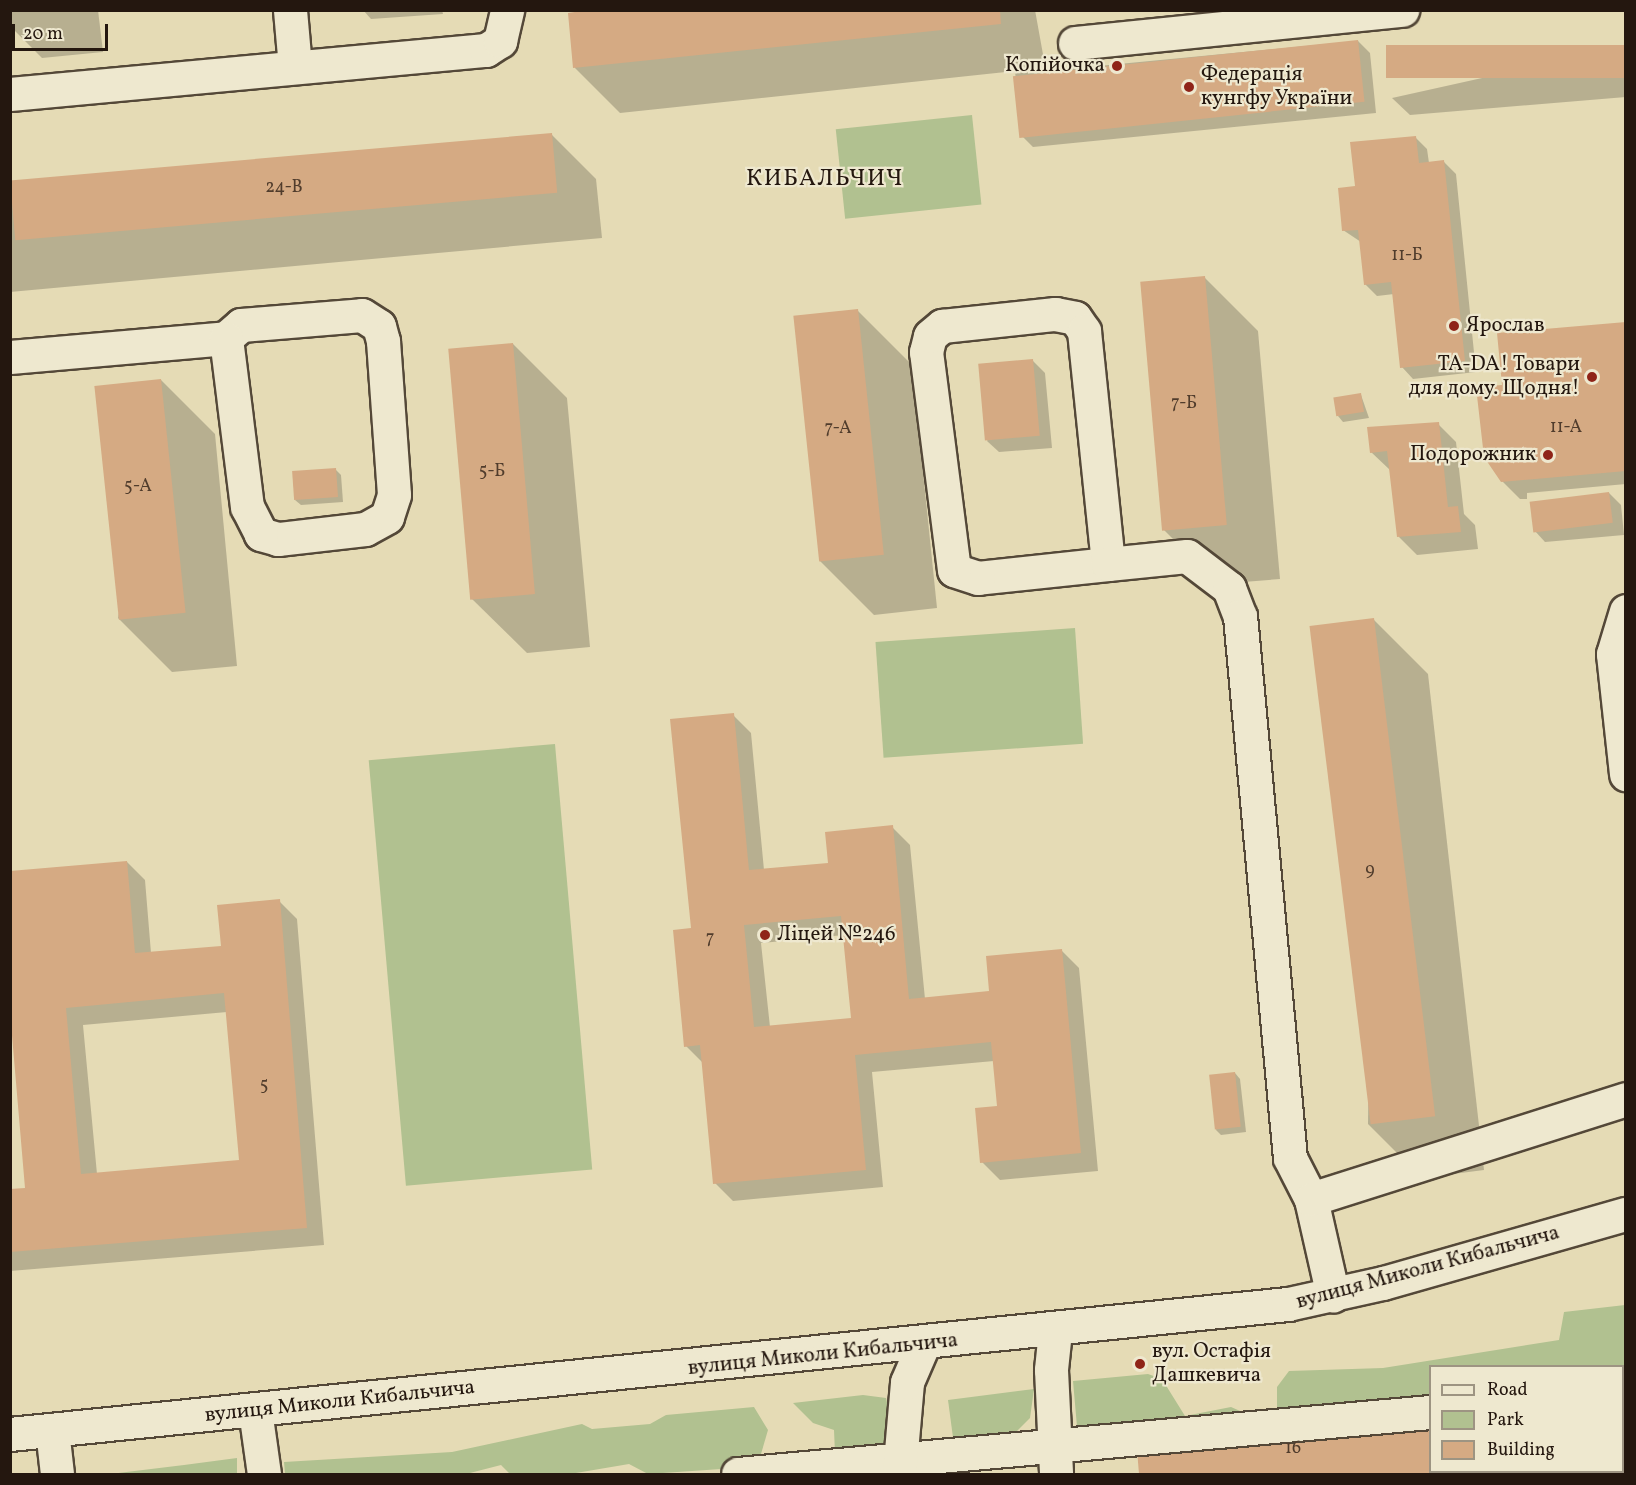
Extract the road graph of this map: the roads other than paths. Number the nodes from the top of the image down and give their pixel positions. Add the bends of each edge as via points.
1 (290, 10) edge
2 (507, 10) edge
3 (1402, 10) edge
4 (1076, 43) dead end
5 (295, 67) junction
6 (10, 94) edge
7 (226, 338) junction
8 (10, 357) edge
9 (1108, 564) junction
10 (1626, 611) edge
11 (1626, 774) edge
12 (1626, 1099) edge
13 (1311, 1199) junction
14 (1626, 1214) edge
15 (1333, 1296) junction
16 (1055, 1331) junction
17 (923, 1345) junction
18 (255, 1410) junction
19 (1429, 1412) edge
20 (52, 1430) junction
21 (10, 1434) edge
22 (1055, 1460) edge
23 (898, 1467) edge
24 (57, 1474) edge
25 (264, 1474) edge
26 (738, 1474) edge

1 - 5 street
2 - 5 street via 500,41 486,50
3 - 4 street
5 - 6 street
7 - 7 street via 247,507 261,534 278,539 365,529 387,517 394,495 379,326 362,315 240,325
7 - 8 street
9 - 9 street via 1084,331 1075,318 1055,314 942,326 930,336 926,352 954,570 978,578
9 - 13 street via 1187,556 1229,588 1240,616 1290,1158
10 - 11 street via 1613,654
12 - 13 street
13 - 15 street
14 - 15 street, вулиця Миколи Кибальчича
15 - 16 street, вулиця Миколи Кибальчича
16 - 17 street, вулиця Миколи Кибальчича
16 - 22 street
17 - 18 street, вулиця Миколи Кибальчича
17 - 23 street via 907,1382
18 - 20 street, вулиця Миколи Кибальчича
18 - 25 street
19 - 22 street
20 - 21 street, вулиця Миколи Кибальчича
20 - 24 street
22 - 23 street
23 - 26 street

